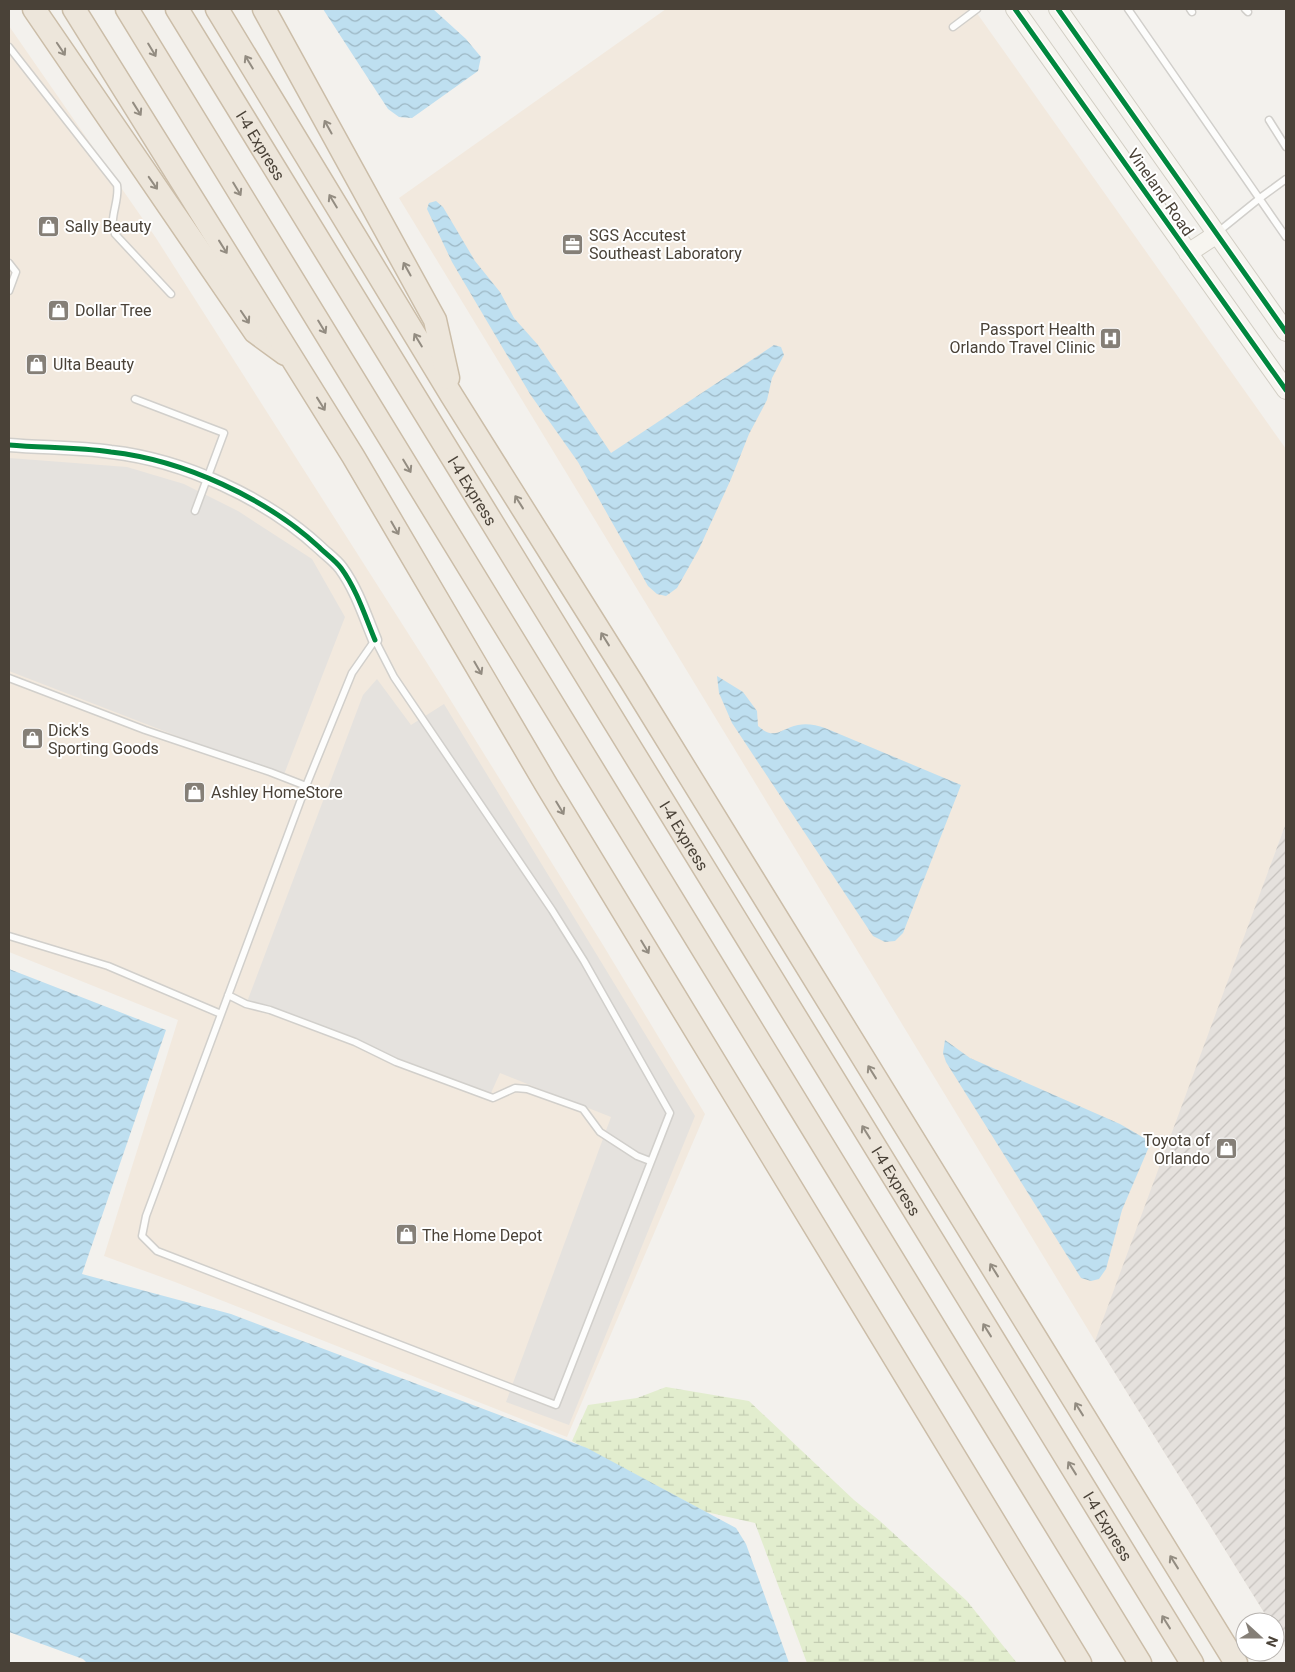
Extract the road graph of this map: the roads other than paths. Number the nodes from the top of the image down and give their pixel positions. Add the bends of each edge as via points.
1 (34, 9) edge
2 (74, 9) edge
3 (126, 9) edge
4 (177, 9) edge
5 (217, 9) edge
6 (264, 9) edge
7 (977, 9) edge
8 (1015, 9) edge
9 (1058, 9) edge
10 (1128, 9) edge
11 (953, 27) dead end
12 (9, 47) edge
13 (1269, 120) dead end
14 (1286, 147) edge
15 (1286, 179) edge
16 (1260, 198) junction
17 (1217, 234) junction
18 (1286, 237) edge
19 (1188, 253) junction
20 (9, 263) edge
21 (9, 291) edge
22 (171, 294) dead end
23 (1286, 332) edge
24 (296, 363) junction
25 (1286, 390) edge
26 (452, 396) junction
27 (135, 399) dead end
28 (9, 444) edge
29 (207, 476) junction
30 (194, 511) dead end
31 (375, 640) junction
32 (9, 678) edge
33 (306, 786) junction
34 (9, 936) edge
35 (228, 995) junction
36 (221, 1014) junction
37 (650, 1162) junction
38 (1080, 1663) edge
39 (1140, 1663) edge
40 (1192, 1663) edge
41 (1236, 1663) edge

1 -> 24 highway via 255,332
2 -> 24 highway
3 -> 39 highway
40 -> 4 highway, I-4 Express
26 -> 5 highway
26 -> 6 highway via 435,320
7 - 11 lane
8 - 19 street, Vineland Road
9 - 17 street, Vineland Road
10 - 16 lane
12 - 22 lane via 117,185 119,193 112,228
13 - 14 lane
15 - 16 lane
16 - 17 lane
16 - 18 lane
17 - 19 street
17 - 23 street, Vineland Road
19 - 25 street, Vineland Road
20 - 21 lane via 16,272
24 -> 38 highway via 552,795
41 -> 26 highway
27 - 29 lane via 224,433
28 - 29 street via 112,452 158,461
29 - 30 lane
29 - 31 street via 301,531 340,567 360,600
31 - 33 lane via 352,673
31 - 37 lane via 394,677 584,961 670,1113
32 - 33 lane
33 - 35 lane
34 - 36 lane via 108,966
35 - 36 lane
35 - 37 lane via 493,1098 515,1088 527,1089 583,1109 600,1132
36 - 37 lane via 146,1216 142,1236 157,1251 556,1405

